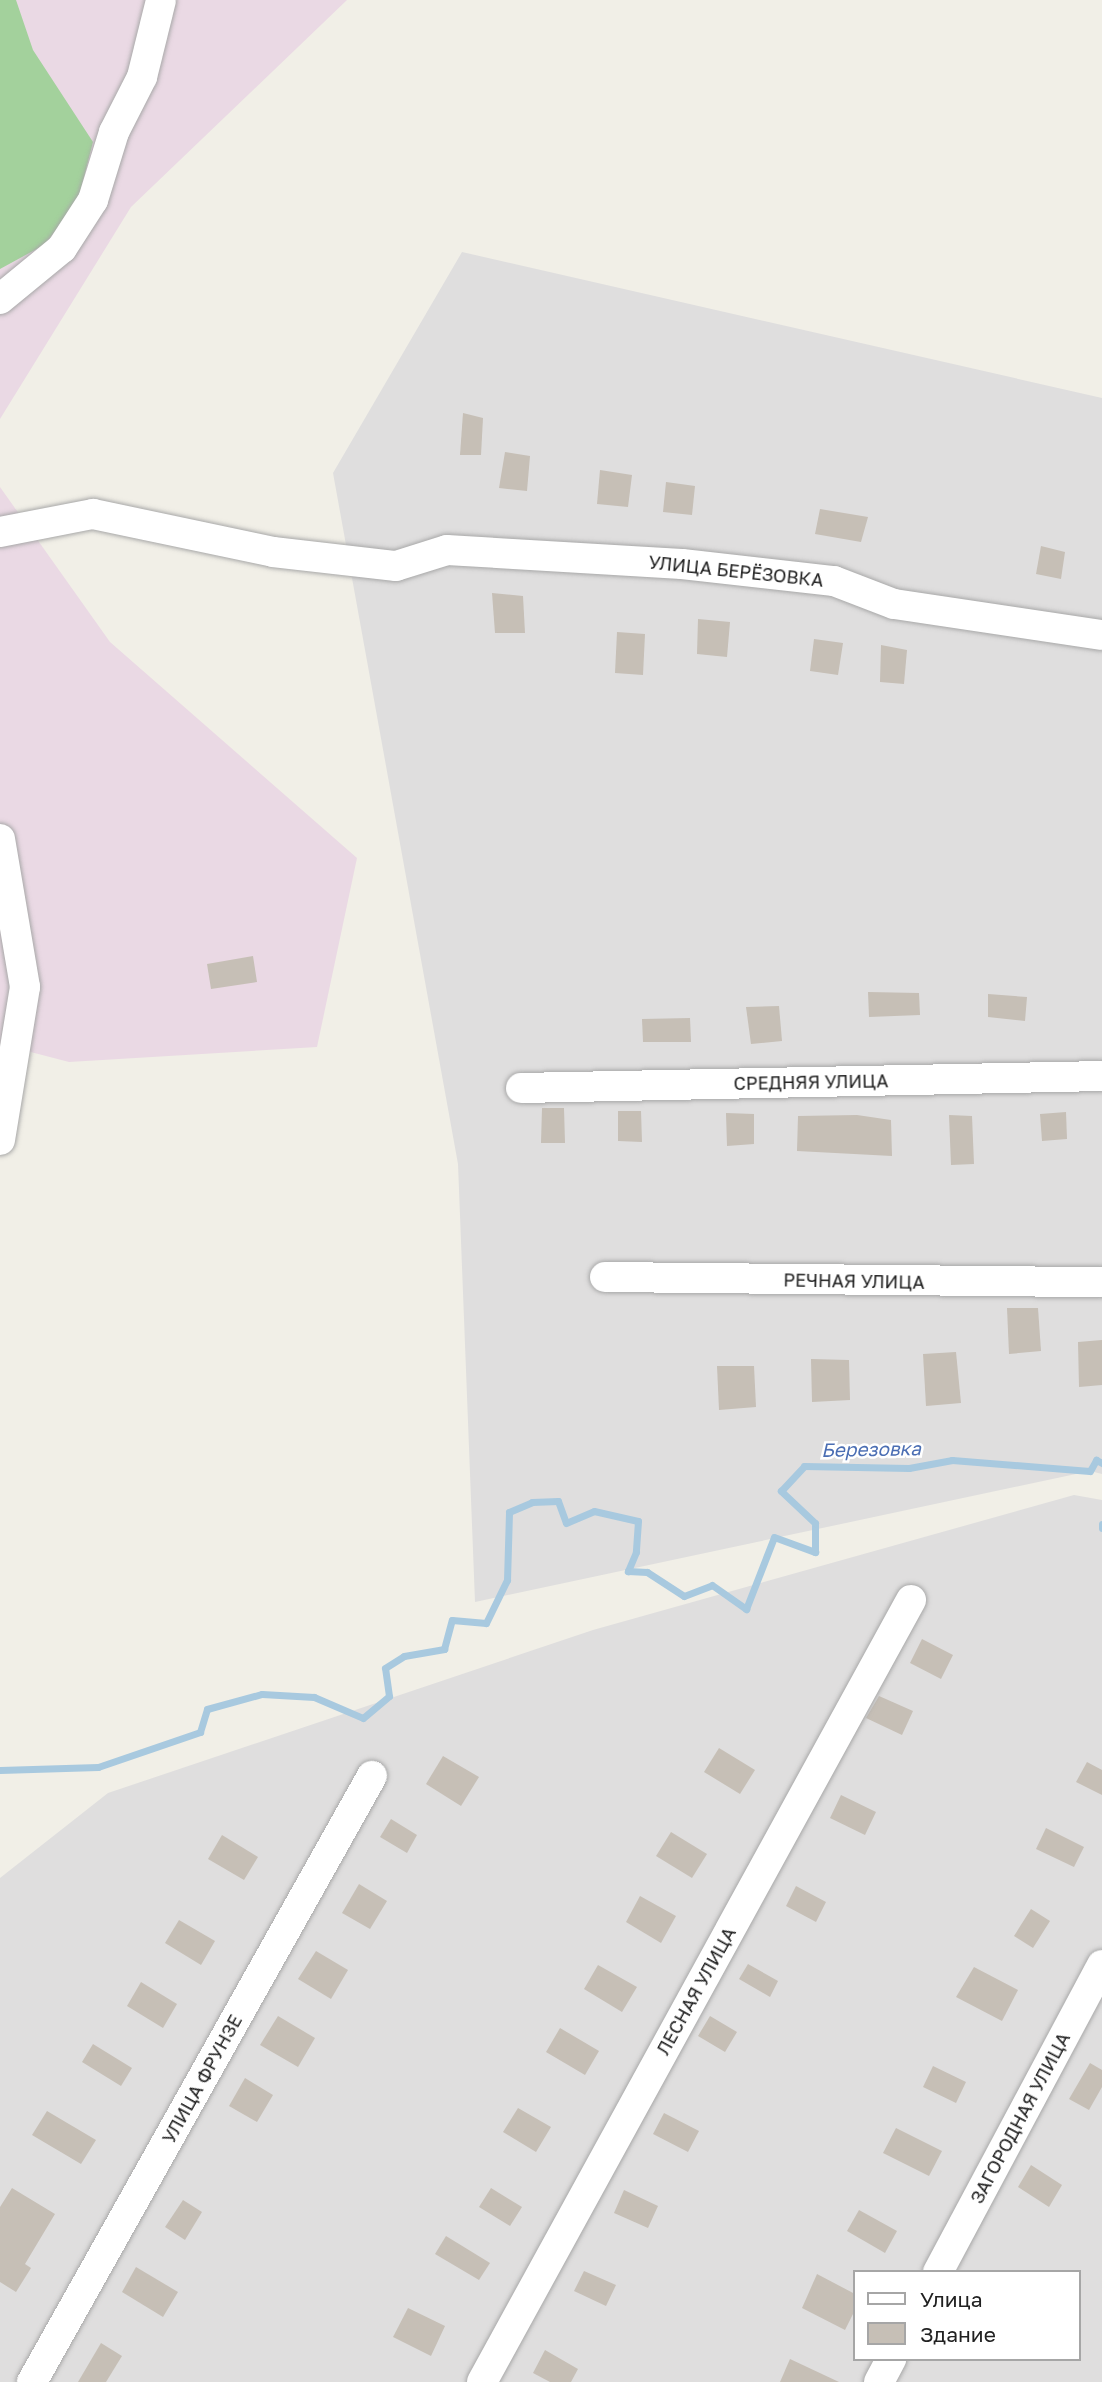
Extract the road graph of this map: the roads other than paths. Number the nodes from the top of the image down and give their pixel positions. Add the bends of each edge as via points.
1 (161, 0) edge
2 (0, 299) edge
3 (0, 532) edge
4 (1102, 635) edge
5 (0, 839) edge
6 (1102, 1076) edge
7 (521, 1088) dead end
8 (0, 1140) edge
9 (606, 1277) dead end
10 (1102, 1282) edge
11 (911, 1600) dead end
12 (372, 1776) dead end
13 (1102, 1965) edge
14 (939, 2270) edge
15 (890, 2361) edge
16 (32, 2382) edge
17 (482, 2382) edge
18 (879, 2382) edge

1 - 2 street via 142,77 114,132 93,200 62,248
3 - 4 street, УЛИЦА БЕРЁЗОВКА via 93,514 273,552 396,566 447,550 682,564 834,581 894,604
5 - 8 street via 25,987
6 - 7 street, СРЕДНЯЯ УЛИЦА
9 - 10 street, РЕЧНАЯ УЛИЦА
11 - 17 street, ЛЕСНАЯ УЛИЦА
12 - 16 street, УЛИЦА ФРУНЗЕ
13 - 14 street, ЗАГОРОДНАЯ УЛИЦА
15 - 18 street

